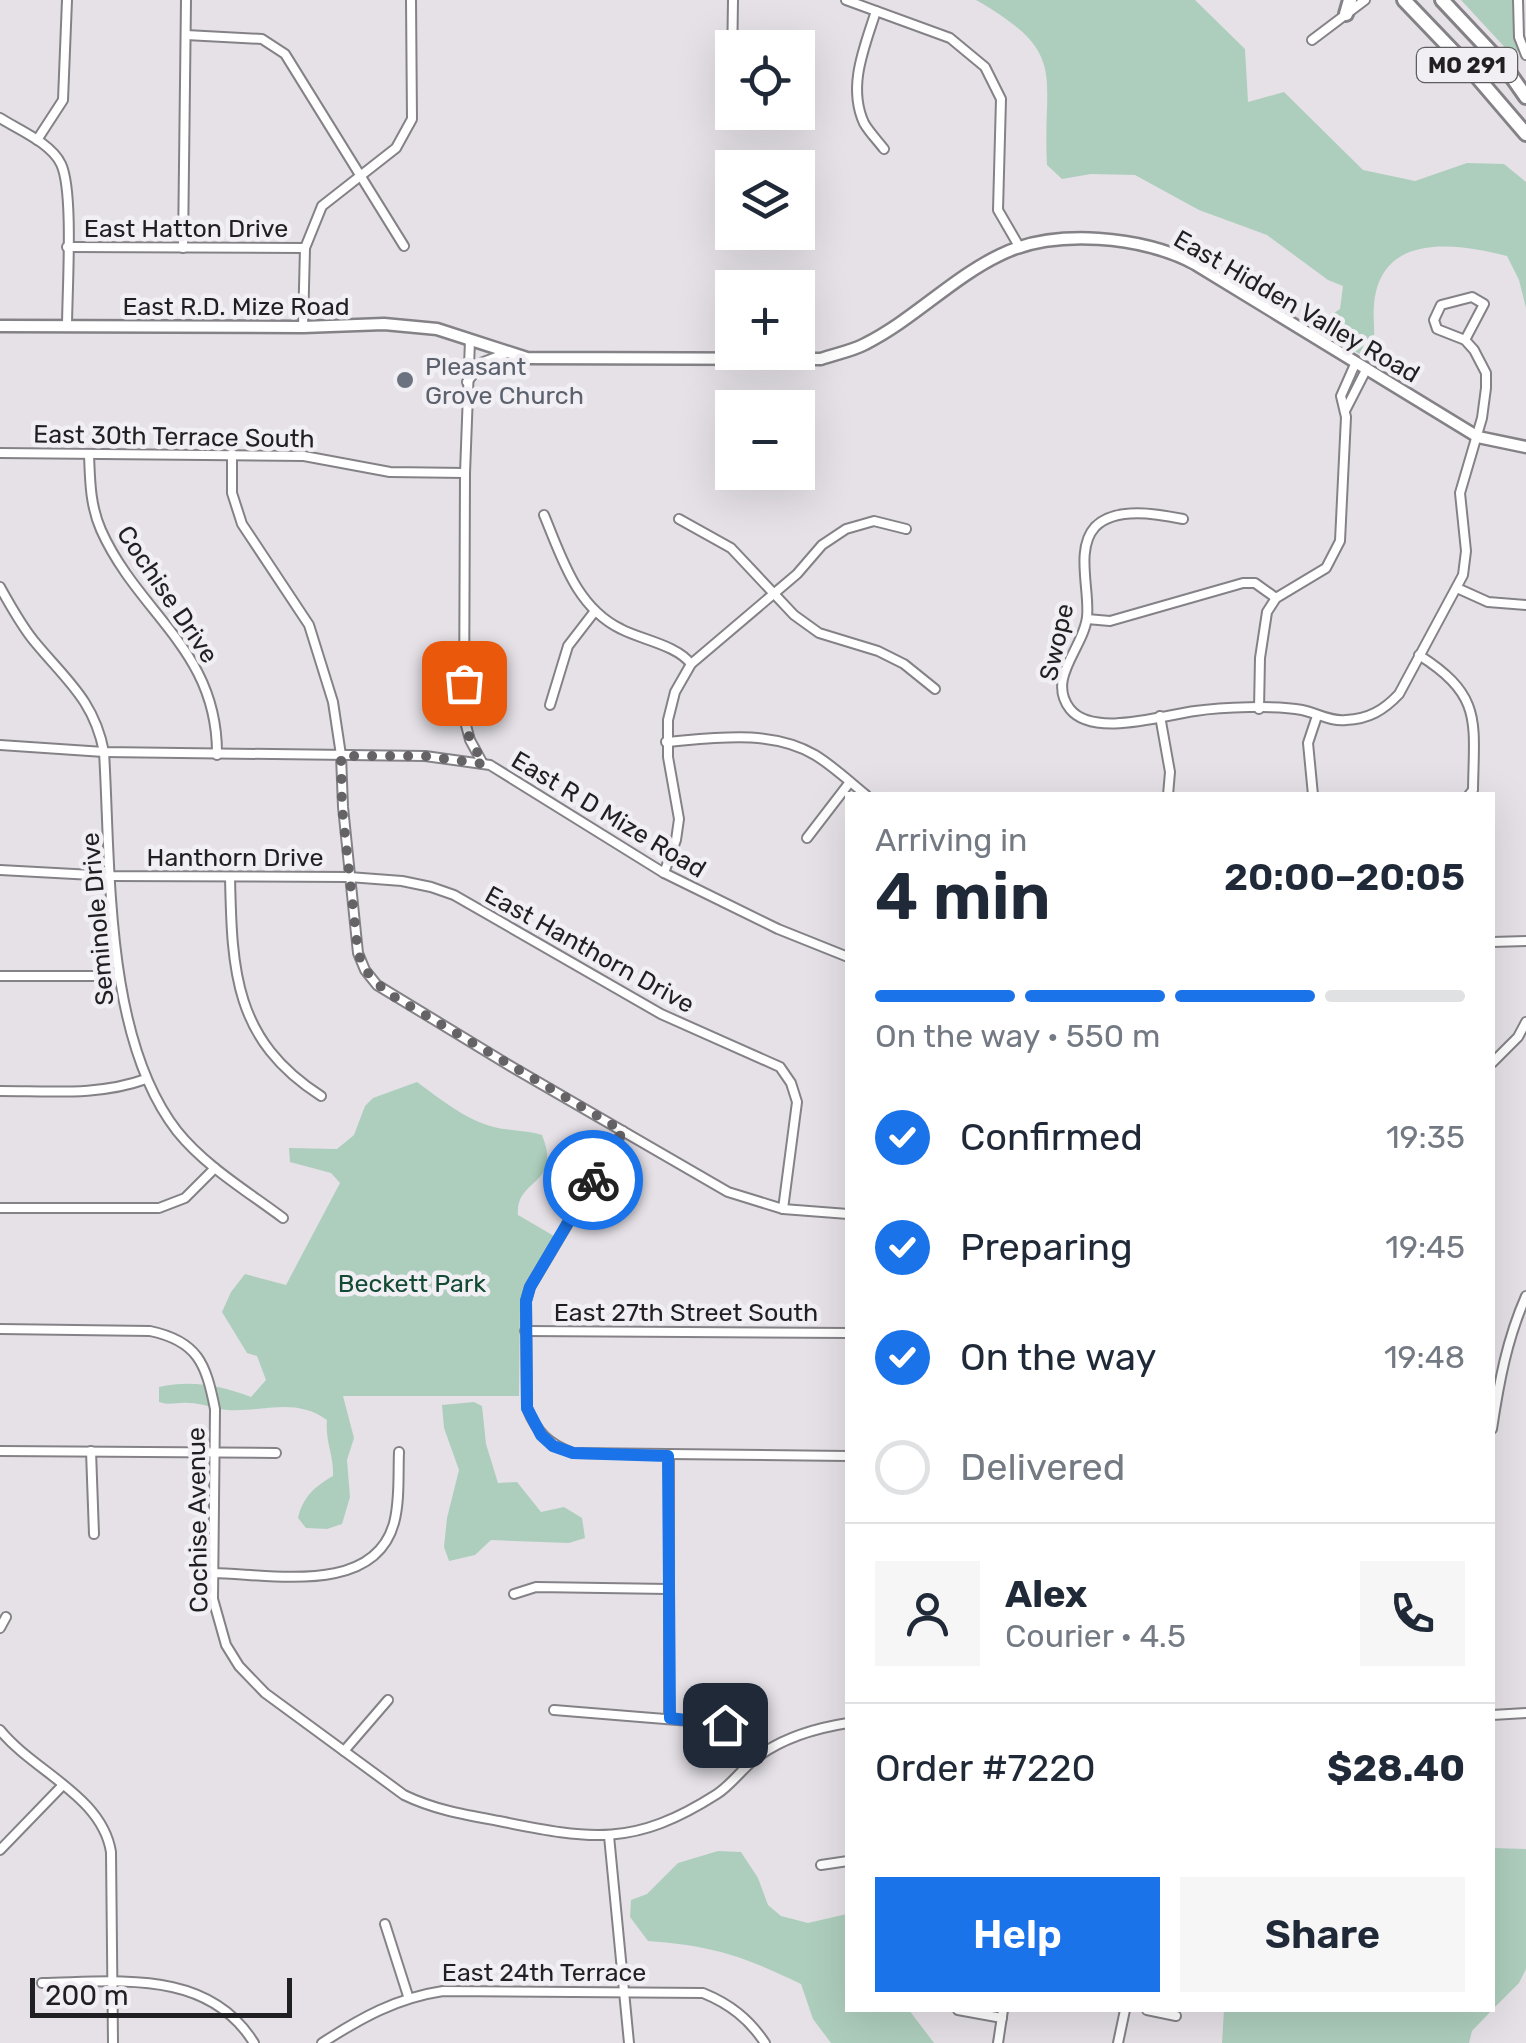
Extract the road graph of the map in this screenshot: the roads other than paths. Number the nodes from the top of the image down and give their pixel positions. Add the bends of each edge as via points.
1 (67, 0) edge
2 (186, 0) edge
3 (411, 0) edge
4 (733, 0) edge
5 (846, 0) edge
6 (1364, 0) edge
7 (1404, 0) edge
8 (1442, 0) edge
9 (1452, 0) edge
10 (1518, 0) edge
11 (1348, 7) edge
12 (876, 11) junction
13 (1456, 15) junction
14 (733, 30) edge
15 (186, 35) junction
16 (1312, 40) dead end
17 (1526, 55) edge
18 (1526, 97) edge
19 (0, 118) edge
20 (1526, 134) edge
21 (37, 140) junction
22 (884, 150) dead end
23 (362, 174) junction
24 (404, 246) dead end
25 (67, 248) junction
26 (183, 248) junction
27 (304, 248) junction
28 (1020, 248) junction
29 (0, 326) edge
30 (68, 326) junction
31 (303, 327) junction
32 (470, 340) junction
33 (1465, 340) junction
34 (507, 353) junction
35 (1362, 365) junction
36 (467, 382) junction
37 (1478, 436) junction
38 (1526, 447) edge
39 (0, 452) edge
40 (89, 454) junction
41 (232, 454) junction
42 (465, 473) junction
43 (544, 514) dead end
44 (1183, 519) dead end
45 (679, 520) dead end
46 (906, 529) dead end
47 (0, 588) edge
48 (1457, 588) junction
49 (775, 594) junction
50 (1276, 598) junction
51 (1526, 605) edge
52 (595, 611) junction
53 (1087, 619) junction
54 (1419, 654) junction
55 (691, 664) junction
56 (935, 689) dead end
57 (550, 706) dead end
58 (1259, 709) junction
59 (1160, 716) junction
60 (1317, 716) junction
61 (666, 742) junction
62 (0, 745) edge
63 (104, 752) junction
64 (217, 755) junction
65 (341, 756) junction
66 (484, 764) junction
67 (850, 782) junction
68 (862, 792) edge
69 (1168, 792) edge
70 (1313, 792) edge
71 (1471, 792) edge
72 (806, 838) dead end
73 (0, 870) edge
74 (664, 873) junction
75 (111, 876) junction
76 (230, 877) junction
77 (350, 877) junction
78 (1495, 942) edge
79 (1526, 942) edge
80 (845, 956) edge
81 (0, 976) edge
82 (119, 976) junction
83 (1526, 1022) edge
84 (1495, 1060) edge
85 (146, 1078) junction
86 (0, 1090) edge
87 (321, 1096) dead end
88 (623, 1131) junction
89 (214, 1168) junction
90 (0, 1208) edge
91 (782, 1209) junction
92 (845, 1214) edge
93 (284, 1218) dead end
94 (1526, 1296) edge
95 (0, 1330) edge
96 (525, 1331) junction
97 (845, 1333) edge
98 (1495, 1408) edge
99 (0, 1451) edge
100 (91, 1451) junction
101 (399, 1452) dead end
102 (213, 1453) junction
103 (276, 1453) dead end
104 (668, 1456) junction
105 (845, 1456) edge
106 (94, 1534) dead end
107 (212, 1573) junction
108 (669, 1589) junction
109 (514, 1594) dead end
110 (6, 1618) dead end
111 (0, 1628) edge
112 (388, 1700) dead end
113 (554, 1710) dead end
114 (1526, 1713) edge
115 (1495, 1715) edge
116 (670, 1718) junction
117 (845, 1723) edge
118 (0, 1730) edge
119 (344, 1751) junction
120 (760, 1754) junction
121 (62, 1786) junction
122 (609, 1836) junction
123 (0, 1850) edge
124 (845, 1861) edge
125 (821, 1865) dead end
126 (385, 1924) dead end
127 (113, 1982) junction
128 (42, 1983) dead end
129 (622, 1991) junction
130 (408, 1996) junction
131 (1125, 2012) edge
132 (1157, 2012) edge
133 (1002, 2014) edge
134 (1176, 2016) dead end
135 (113, 2043) edge
136 (254, 2043) edge
137 (322, 2043) edge
138 (629, 2043) edge
139 (766, 2043) edge
140 (998, 2043) edge
141 (1118, 2043) edge

1 - 21 street via 63,100
2 - 15 street
3 - 23 street via 412,119 396,148
4 - 14 street
5 - 12 street
6 - 11 street
7 - 20 highway, MO 291
8 - 13 highway, MO 291
9 - 13 highway
10 - 17 street
11 - 16 street
12 - 22 street via 857,70 857,94 864,123
12 - 28 street via 950,38 985,68 1001,99 998,210
13 - 18 highway, MO 291
15 - 23 street via 262,39 285,54
15 - 26 street
19 - 21 street
21 - 25 street via 61,163
23 - 24 street
23 - 27 street via 322,206
25 - 26 street, East Hatton Drive
25 - 30 street
26 - 27 street, East Hatton Drive
27 - 31 street
28 - 34 main road, East Hidden Valley Road via 864,344 821,359
28 - 35 main road, East Hidden Valley Road via 1091,239 1170,250
29 - 30 main road, East R.D. Mize Road
30 - 31 main road, East R.D. Mize Road
31 - 32 main road, East R.D. Mize Road via 384,324
32 - 34 main road, East Hidden Valley Road
32 - 36 street, East R D Mize Road
33 - 33 street via 1437,329 1434,320 1441,304 1472,297 1484,304
33 - 37 street via 1486,373
34 - 36 street via 483,362
35 - 37 main road, East Hidden Valley Road
35 - 50 street via 1346,409 1337,550 1326,568
36 - 42 street, East R D Mize Road
37 - 38 main road, East Hidden Valley Road
37 - 48 street via 1460,494 1466,551
39 - 40 street, East 30th Terrace South
40 - 41 street, East 30th Terrace South
40 - 64 street, Cochise Drive via 100,528 197,668 214,712
41 - 42 street, East 30th Terrace South via 304,456 390,472
41 - 65 street via 232,493 242,524 320,652
42 - 66 street, East R D Mize Road via 464,718
43 - 52 street via 572,582
44 - 53 street, Swope via 1120,514 1097,525 1086,551
45 - 49 street via 731,548
46 - 49 street via 868,522 846,528
47 - 63 street, Seminole Drive via 31,638 88,702
48 - 51 street via 1488,602
48 - 54 street
49 - 55 street
49 - 56 street via 819,632 878,651
50 - 53 street via 1243,583 1110,621
50 - 58 street via 1264,624
52 - 55 street
52 - 57 street via 568,646
53 - 59 street, Swope via 1065,668 1062,687 1070,708 1097,723
54 - 60 street via 1384,709 1343,721
54 - 71 street via 1461,688 1470,711
55 - 61 street via 675,692
58 - 59 street
58 - 60 street
59 - 69 street
60 - 70 street via 1308,744
61 - 67 street via 762,738 796,746
61 - 74 street via 679,819
62 - 63 street
63 - 64 street
63 - 75 street, Seminole Drive
64 - 65 street
65 - 66 street
65 - 77 street
66 - 74 street, East R D Mize Road
67 - 68 street
67 - 72 street
73 - 75 street, Hanthorn Drive
74 - 80 street, East R D Mize Road
75 - 76 street, Hanthorn Drive
75 - 82 street, Seminole Drive
76 - 77 street, Hanthorn Drive
76 - 87 street via 232,960 245,1007 273,1055
77 - 88 street via 358,953 377,984
77 - 91 street, East Hanthorn Drive via 454,895 661,1014 780,1067 797,1102
78 - 79 street
81 - 82 street
82 - 85 street, Seminole Drive
83 - 84 street
85 - 86 street via 100,1091
85 - 89 street, Seminole Drive via 177,1130
88 - 91 street via 728,1192
88 - 96 street via 530,1287
89 - 90 street via 185,1198 159,1208
89 - 93 street, Seminole Drive
91 - 92 street
94 - 98 street
95 - 102 street, Cochise Avenue via 150,1330 184,1342 209,1379
96 - 97 street, East 27th Street South
96 - 104 street via 527,1408 553,1446 573,1453
99 - 100 street
100 - 102 street
100 - 106 street
101 - 107 street via 393,1527 380,1551 362,1565 326,1575
102 - 103 street
102 - 107 street, Cochise Avenue
104 - 105 street
104 - 108 street
107 - 119 street, Cochise Avenue via 218,1623 238,1666
108 - 109 street via 536,1587
108 - 116 street
110 - 111 street
112 - 119 street
113 - 116 street
114 - 115 street
116 - 120 street via 725,1725
117 - 120 street, Cochise Avenue
118 - 121 street
119 - 122 street, Cochise Avenue via 428,1807 562,1834
120 - 122 street, Cochise Avenue via 723,1790 682,1816
121 - 123 street
121 - 127 street via 108,1832
122 - 129 street
124 - 125 street
126 - 130 street
127 - 128 street
127 - 135 street
127 - 136 street via 160,1982 224,2010
129 - 130 street, East 24th Terrace via 443,1990
129 - 138 street
129 - 139 street, East 24th Terrace via 717,1998 747,2018
130 - 137 street, East 24th Terrace
131 - 141 street
132 - 134 street
133 - 140 street

